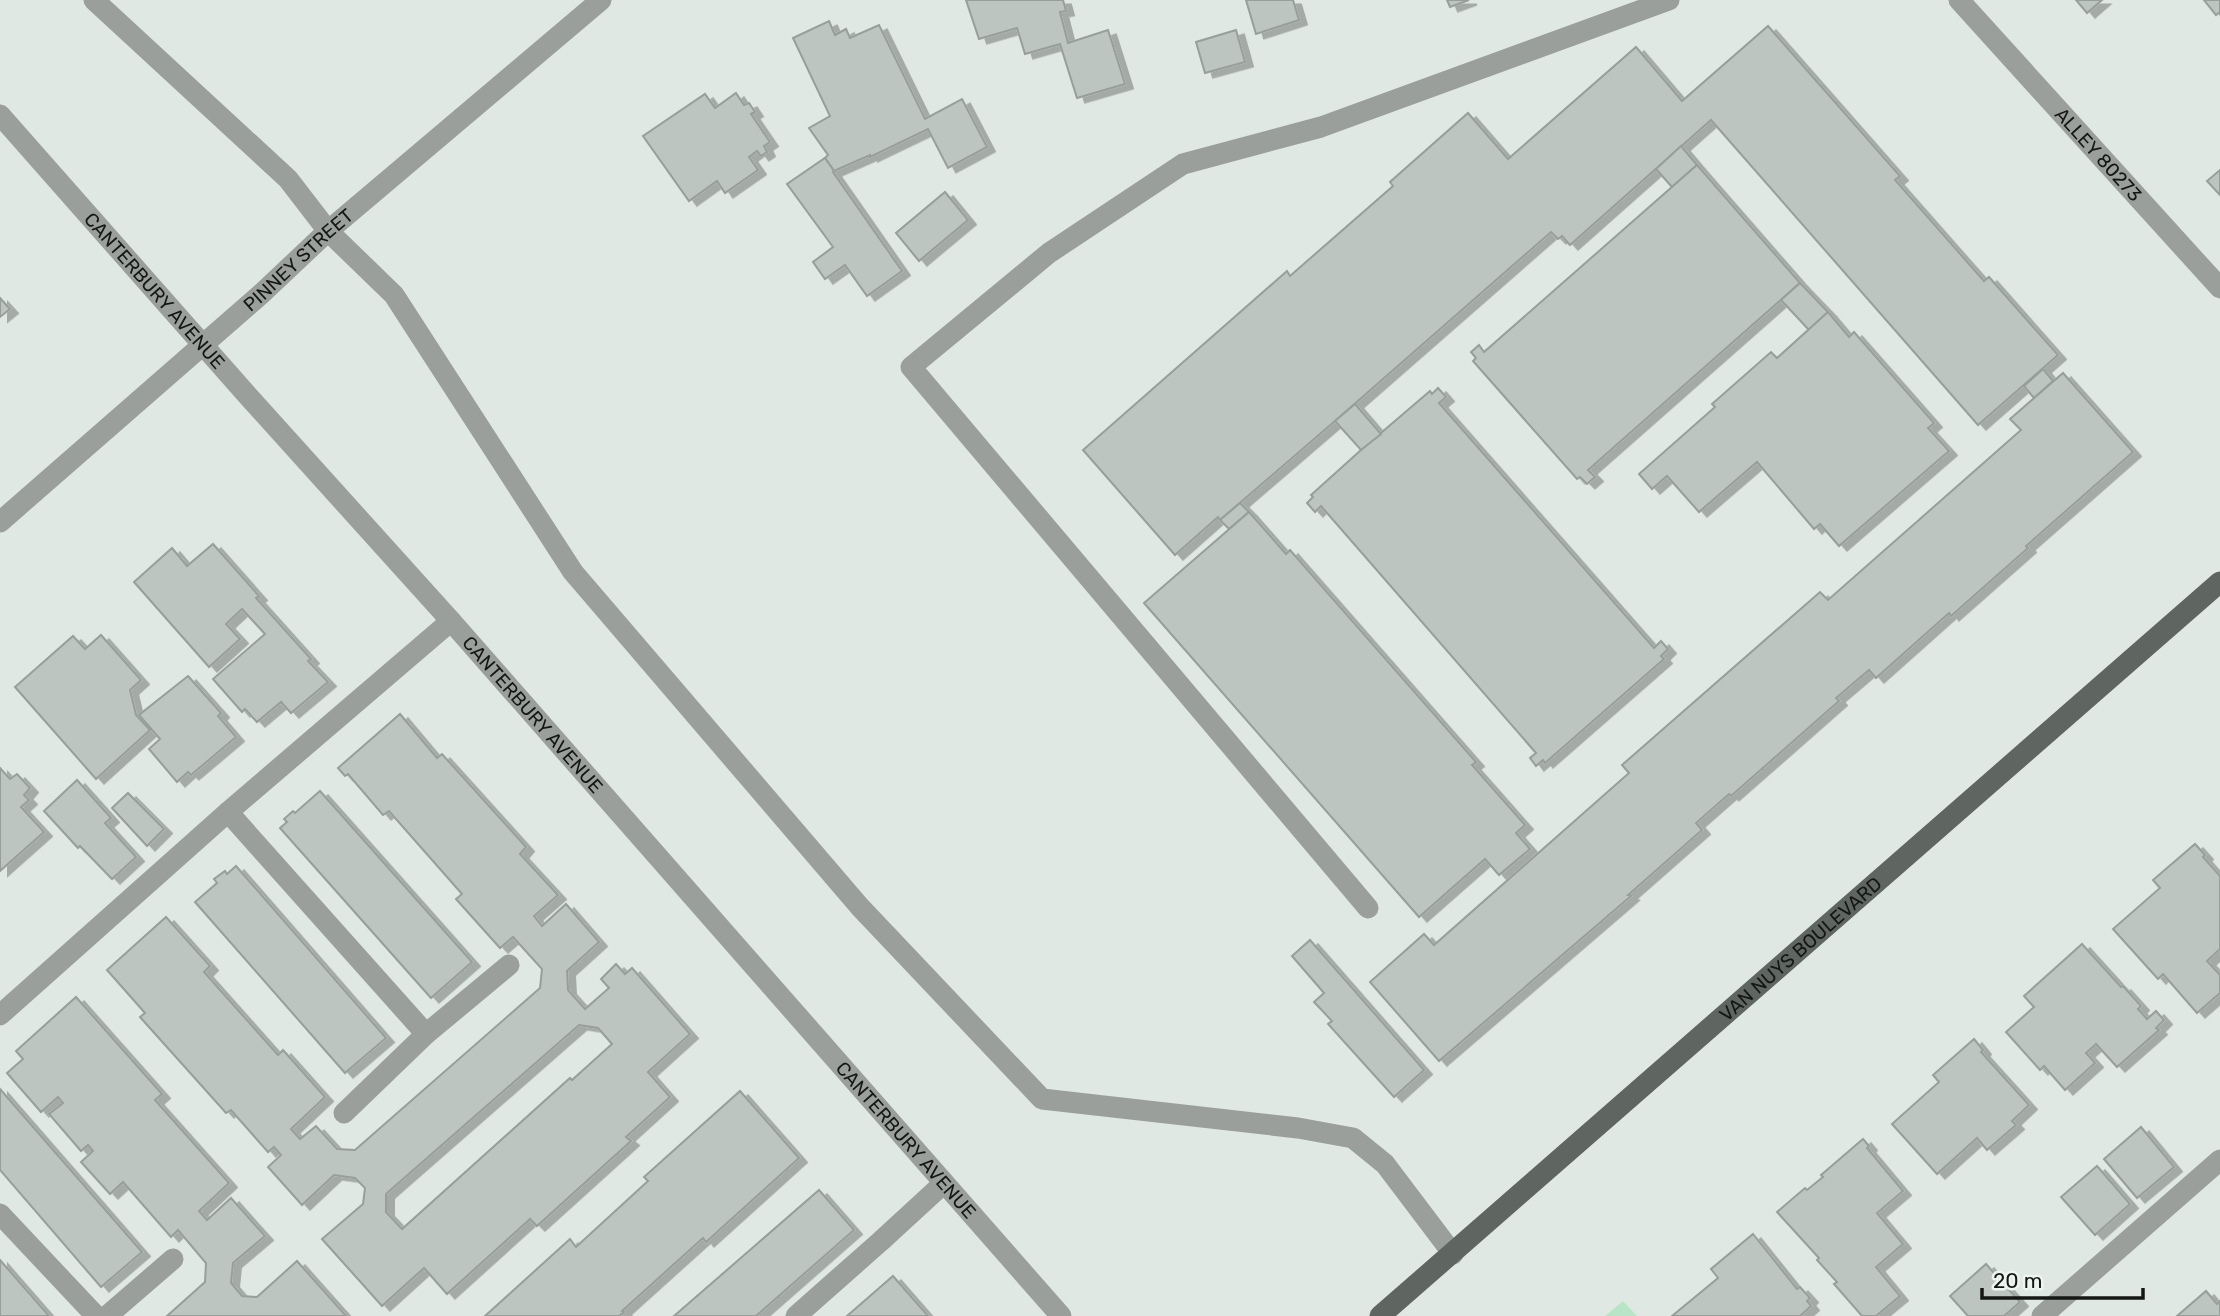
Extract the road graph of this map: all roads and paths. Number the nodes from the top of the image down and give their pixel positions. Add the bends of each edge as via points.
1 (94, 0) edge
2 (601, 0) edge
3 (1670, 0) edge
4 (1959, 0) edge
5 (0, 115) edge
6 (328, 231) junction
7 (2220, 288) edge
8 (202, 345) junction
9 (0, 522) edge
10 (2220, 582) edge
11 (451, 621) junction
12 (228, 812) junction
13 (1368, 908) dead end
14 (509, 965) dead end
15 (0, 1015) edge
16 (426, 1034) junction
17 (344, 1112) dead end
18 (2220, 1160) edge
19 (944, 1183) junction
20 (0, 1214) edge
21 (1452, 1254) junction
22 (173, 1259) dead end
23 (96, 1316) edge
24 (107, 1316) edge
25 (796, 1316) edge
26 (1060, 1316) edge
27 (1380, 1316) edge
28 (2042, 1316) edge

1 - 6 street via 288,179
2 - 6 street, PINNEY STREET
3 - 13 street via 1321,127 1183,164 1049,253 911,367
4 - 7 street, ALLEY 80273
5 - 8 street, CANTERBURY AVENUE
6 - 8 street, PINNEY STREET
6 - 21 street via 394,295 573,572 860,907 1042,1099 1353,1138 1385,1164
8 - 9 street, PINNEY STREET
8 - 11 street, CANTERBURY AVENUE
10 - 21 main road, VAN NUYS BOULEVARD
11 - 12 street
11 - 19 street, CANTERBURY AVENUE
12 - 15 street
12 - 16 street
14 - 16 street
16 - 17 street
18 - 28 street
19 - 25 street
19 - 26 street, CANTERBURY AVENUE
20 - 23 street
21 - 27 main road, VAN NUYS BOULEVARD
22 - 24 street

